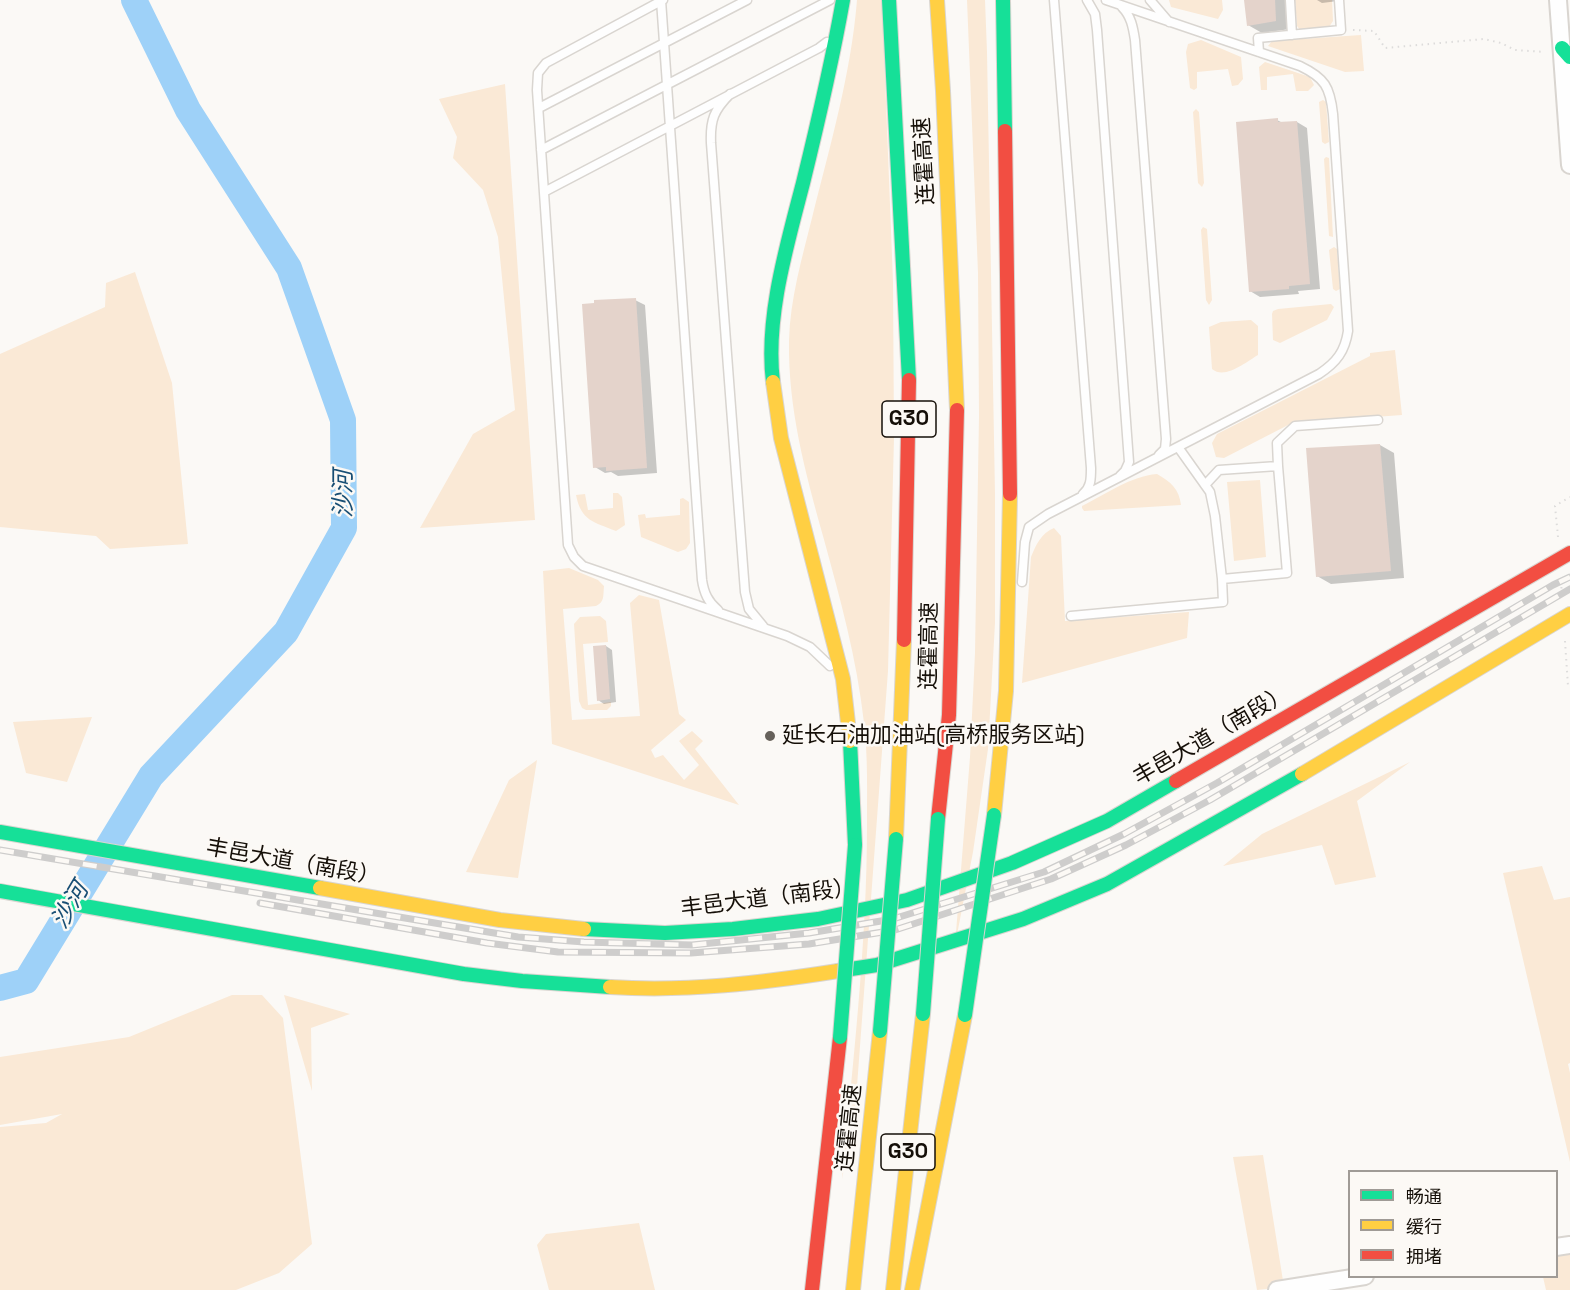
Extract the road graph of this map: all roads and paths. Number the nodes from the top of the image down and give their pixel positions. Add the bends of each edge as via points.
1 (662, 0) edge
2 (747, 0) edge
3 (830, 0) edge
4 (843, 0) edge
5 (889, 0) edge
6 (937, 0) edge
7 (1003, 0) edge
8 (1054, 0) edge
9 (1087, 0) edge
10 (1106, 0) edge
11 (1150, 0) edge
12 (1290, 0) edge
13 (1339, 0) edge
14 (1558, 0) edge
15 (1122, 6) junction
16 (1170, 22) junction
17 (840, 25) junction
18 (1341, 30) junction
19 (1292, 35) junction
20 (664, 43) junction
21 (1259, 52) junction
22 (1565, 52) edge
23 (668, 84) junction
24 (730, 94) junction
25 (539, 108) junction
26 (669, 126) junction
27 (541, 150) junction
28 (1570, 165) edge
29 (544, 192) junction
30 (1378, 420) dead end
31 (1178, 447) junction
32 (1157, 458) junction
33 (1278, 466) junction
34 (1117, 478) junction
35 (1205, 484) junction
36 (1570, 497) edge
37 (1078, 499) junction
38 (1565, 556) edge
39 (1222, 579) junction
40 (1022, 589) dead end
41 (722, 614) junction
42 (1071, 616) dead end
43 (1567, 616) edge
44 (763, 626) junction
45 (1016, 656) dead end
46 (1570, 685) edge
47 (845, 695) junction
48 (1004, 721) junction
49 (0, 832) edge
50 (0, 891) edge
51 (1353, 1278) edge
52 (812, 1290) edge
53 (853, 1290) edge
54 (893, 1290) edge
55 (912, 1290) edge
56 (1278, 1290) edge

1 - 20 lane
1 - 25 lane via 546,63 538,73
2 - 20 lane
3 - 23 lane
4 - 17 main road
5 - 53 main road, 连霍高速 / G30, bridge via 910,396 902,712 880,1031
6 - 54 main road, 连霍高速 / G30, bridge via 957,395 949,715 923,1014
7 - 48 main road via 1010,507
8 - 37 lane via 1091,468 1088,490
9 - 34 lane via 1095,14 1097,30 1129,462
10 - 15 lane
11 - 16 lane
12 - 19 lane
13 - 18 lane
14 - 22 street
15 - 16 lane
15 - 32 lane via 1132,25 1137,63 1166,439
16 - 21 lane
17 - 24 lane via 819,48
17 - 47 main road via 784,257 771,364 781,438
18 - 19 lane
18 - 22 path via 1374,31 1384,48 1484,39 1515,50
19 - 21 lane via 1258,38
20 - 23 lane
20 - 25 lane
21 - 31 lane via 1314,73 1328,88 1346,344 1333,364 1319,374
22 - 28 street
23 - 26 lane
23 - 27 lane
24 - 26 lane
24 - 44 lane via 719,105 710,124 711,143 745,592 749,609
25 - 27 lane
26 - 29 lane
26 - 41 lane via 702,580 711,604
27 - 29 lane
29 - 41 lane via 568,545 583,566
30 - 33 lane via 1295,426 1277,443
31 - 32 lane
31 - 35 lane
32 - 34 lane
33 - 35 lane via 1219,470
33 - 39 lane via 1287,573
34 - 37 lane
35 - 39 lane via 1215,516
36 - 38 path via 1555,506
37 - 40 lane via 1029,527
38 - 43 path
38 - 49 main road, 丰邑大道（南段） via 1107,821 1012,863 907,900 818,919 665,933 554,927
39 - 42 lane via 1223,602
41 - 44 lane
43 - 46 path
43 - 50 main road via 1290,782 1107,885 1023,920 877,965 698,988 522,981
44 - 47 lane via 810,647 836,673
45 - 48 lane via 1012,698
47 - 52 main road, bridge via 852,754 855,845 840,1038
48 - 55 main road, bridge via 965,1015
51 - 56 street

